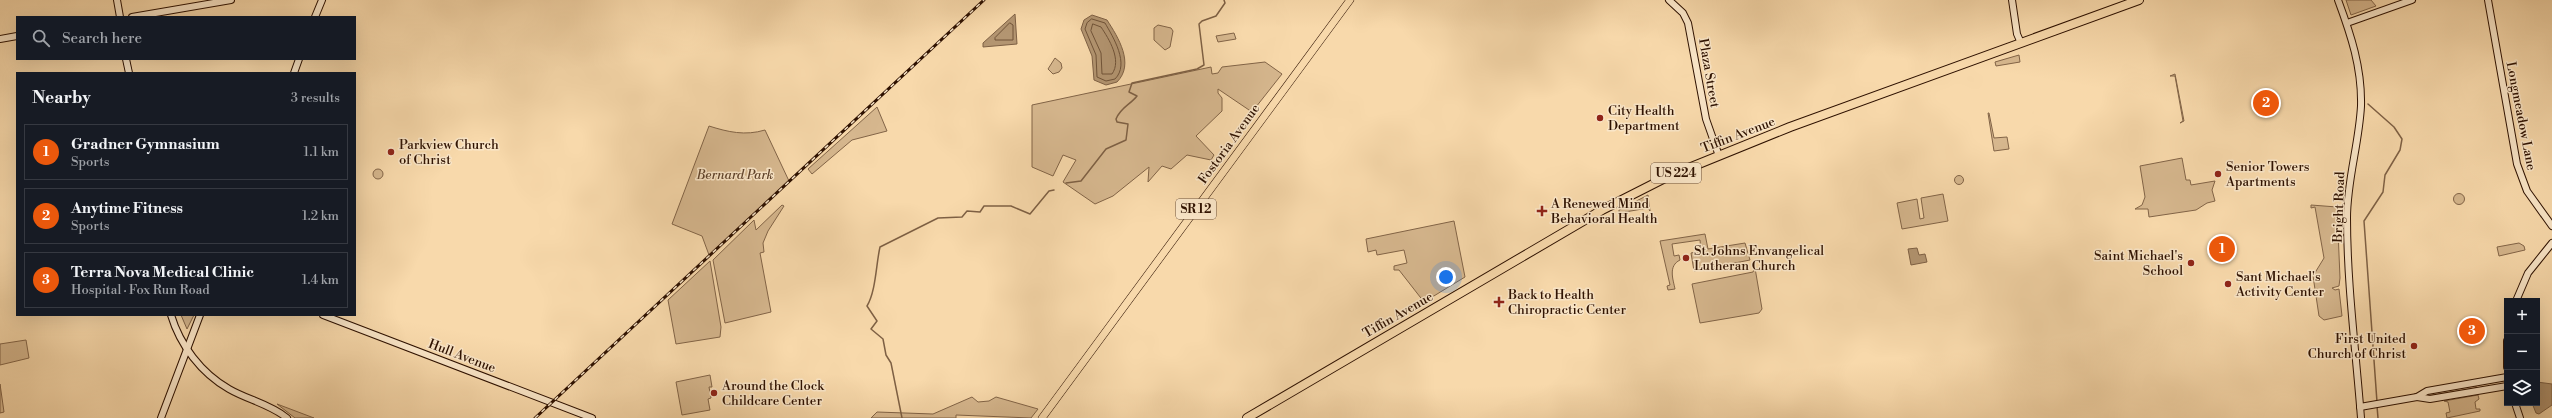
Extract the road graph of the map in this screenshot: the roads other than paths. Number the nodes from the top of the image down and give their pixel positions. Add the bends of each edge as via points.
1 (117, 0) edge
2 (231, 0) edge
3 (322, 0) edge
4 (1350, 0) edge
5 (1669, 0) edge
6 (2012, 0) edge
7 (2139, 0) edge
8 (2338, 0) edge
9 (2412, 0) edge
10 (2488, 1) edge
11 (120, 16) edge
12 (138, 16) edge
13 (315, 16) edge
14 (2347, 23) junction
15 (16, 36) edge
16 (0, 39) edge
17 (2021, 43) junction
18 (126, 60) edge
19 (299, 60) edge
20 (129, 72) edge
21 (294, 72) edge
22 (1719, 156) junction
23 (2552, 226) edge
24 (2552, 243) edge
25 (2517, 298) edge
26 (171, 316) edge
27 (200, 316) edge
28 (326, 316) edge
29 (186, 350) junction
30 (2504, 378) edge
31 (2504, 387) edge
32 (2417, 397) junction
33 (2515, 406) edge
34 (2360, 407) junction
35 (161, 418) edge
36 (287, 418) edge
37 (592, 418) edge
38 (1042, 418) edge
39 (1246, 418) edge
40 (2361, 418) edge
41 (2520, 418) edge

1 - 11 street
2 - 12 street
3 - 13 street
4 - 38 main road, Fostoria Avenue / SR 12
5 - 22 street, Plaza Street via 1683,13 1688,23 1706,119
6 - 17 street via 2017,34
7 - 17 highway, Tiffin Avenue / US 224
8 - 14 street, Bright Road
9 - 14 street
10 - 23 street, Longmeadow Lane via 2517,164 2527,191
14 - 34 street, Bright Road via 2358,63 2361,92 2347,218
15 - 16 street
17 - 22 highway, Tiffin Avenue / US 224
18 - 20 street
19 - 21 street
22 - 39 highway, Tiffin Avenue / US 224 via 1669,176 1623,199
24 - 25 street via 2528,273
26 - 29 street
27 - 29 street
28 - 37 street, Hull Avenue
29 - 35 street
29 - 36 street via 229,389
30 - 32 street via 2427,391
31 - 32 street via 2430,399
32 - 34 street
33 - 41 street
34 - 40 street, Bright Road

